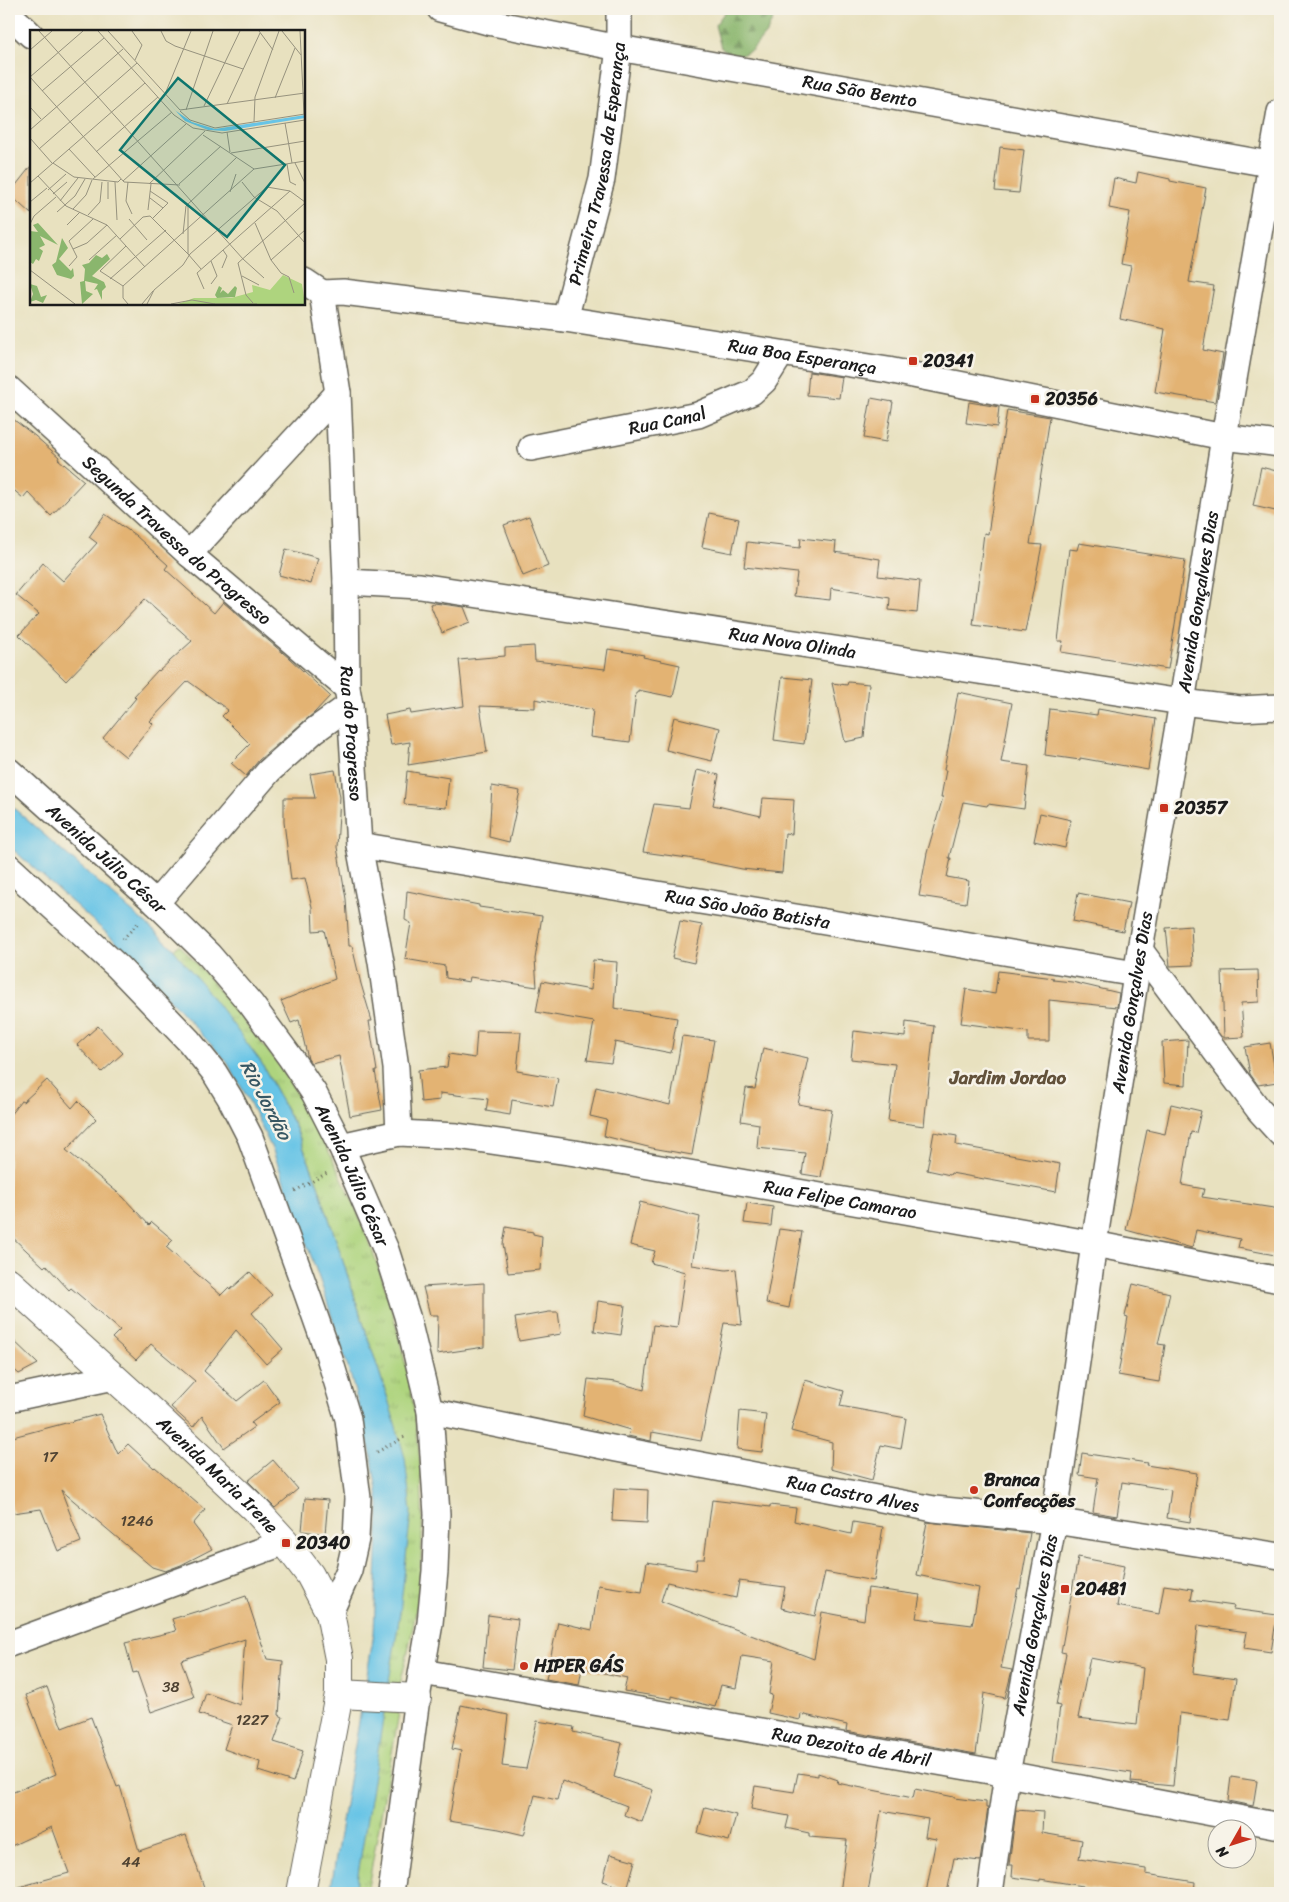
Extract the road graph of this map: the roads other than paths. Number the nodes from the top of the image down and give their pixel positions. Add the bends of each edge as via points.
1 (440, 9) edge
2 (619, 9) edge
3 (9, 14) edge
4 (30, 34) edge
5 (619, 48) junction
6 (1280, 112) edge
7 (1276, 166) edge
8 (313, 287) edge
9 (566, 318) junction
10 (781, 354) junction
11 (9, 389) edge
12 (338, 393) junction
13 (1224, 437) junction
14 (1280, 444) edge
15 (531, 448) dead end
16 (190, 554) junction
17 (346, 582) junction
18 (1280, 693) edge
19 (349, 696) junction
20 (1182, 702) junction
21 (1280, 707) edge
22 (1240, 709) junction
23 (9, 771) edge
24 (359, 846) junction
25 (9, 867) edge
26 (149, 911) junction
27 (1138, 962) junction
28 (399, 1133) junction
29 (1280, 1133) edge
30 (338, 1158) junction
31 (1094, 1244) junction
32 (1280, 1280) edge
33 (9, 1282) edge
34 (114, 1377) junction
35 (9, 1399) edge
36 (430, 1411) junction
37 (1054, 1520) junction
38 (285, 1542) junction
39 (1280, 1556) edge
40 (330, 1613) junction
41 (9, 1644) edge
42 (416, 1689) junction
43 (344, 1694) junction
44 (1007, 1774) junction
45 (1280, 1826) edge
46 (301, 1893) edge
47 (391, 1893) edge
48 (990, 1893) edge

1 - 5 street, Rua São Bento
2 - 5 street, Primeira Travessa da Esperança
3 - 4 street
5 - 7 street, Rua São Bento
5 - 9 street, Primeira Travessa da Esperança via 602,179
6 - 7 street, Avenida Gonçalves Dias
7 - 13 street, Avenida Gonçalves Dias
8 - 9 street, Rua Boa Esperança
8 - 12 street, Rua do Progresso
9 - 10 street, Rua Boa Esperança
10 - 13 street, Rua Boa Esperança via 888,370
10 - 15 street, Rua Canal via 752,392 698,415
11 - 16 street, Segunda Travessa do Progresso
12 - 16 street
12 - 17 street, Rua do Progresso
13 - 14 street, Rua Boa Esperança
13 - 20 street, Avenida Gonçalves Dias
16 - 19 street, Segunda Travessa do Progresso
17 - 19 street, Rua do Progresso
17 - 20 street, Rua Nova Olinda via 430,587
18 - 22 street, Rua Nova Olinda
19 - 24 street, Rua do Progresso
19 - 26 street via 269,771
20 - 22 street, Rua Nova Olinda
20 - 27 street, Avenida Gonçalves Dias
21 - 22 street, Rua Nova Olinda
23 - 26 street, Avenida Júlio César
24 - 27 street, Rua São João Batista via 730,906
24 - 28 street, Rua do Progresso via 395,1059
25 - 40 street via 113,962 189,1041 214,1072 250,1137 303,1280 348,1419 358,1498 356,1539 349,1570
26 - 30 street, Avenida Júlio César via 209,955 251,1004 314,1093
27 - 29 street
27 - 31 street, Avenida Gonçalves Dias
28 - 30 street
28 - 31 street, Rua Felipe Camarao via 457,1136 575,1153
30 - 36 street, Avenida Júlio César via 386,1250 408,1316
31 - 32 street, Rua Felipe Camarao
31 - 37 street, Avenida Gonçalves Dias
33 - 34 main road, Avenida Maria Irene
34 - 35 street
34 - 38 main road, Avenida Maria Irene via 254,1508
36 - 37 street, Rua Castro Alves via 934,1509
36 - 42 street, Avenida Júlio César via 436,1473 435,1572 430,1622
37 - 39 street, Rua Castro Alves
37 - 44 street, Avenida Gonçalves Dias
38 - 40 main road, Avenida Maria Irene via 310,1575
38 - 41 street
40 - 43 main road, Avenida Maria Irene
42 - 43 main road
42 - 44 street, Rua Dezoito de Abril
42 - 47 street, Avenida Júlio César
43 - 46 main road, Avenida Maria Irene
44 - 45 street, Rua Dezoito de Abril
44 - 48 street, Avenida Gonçalves Dias

